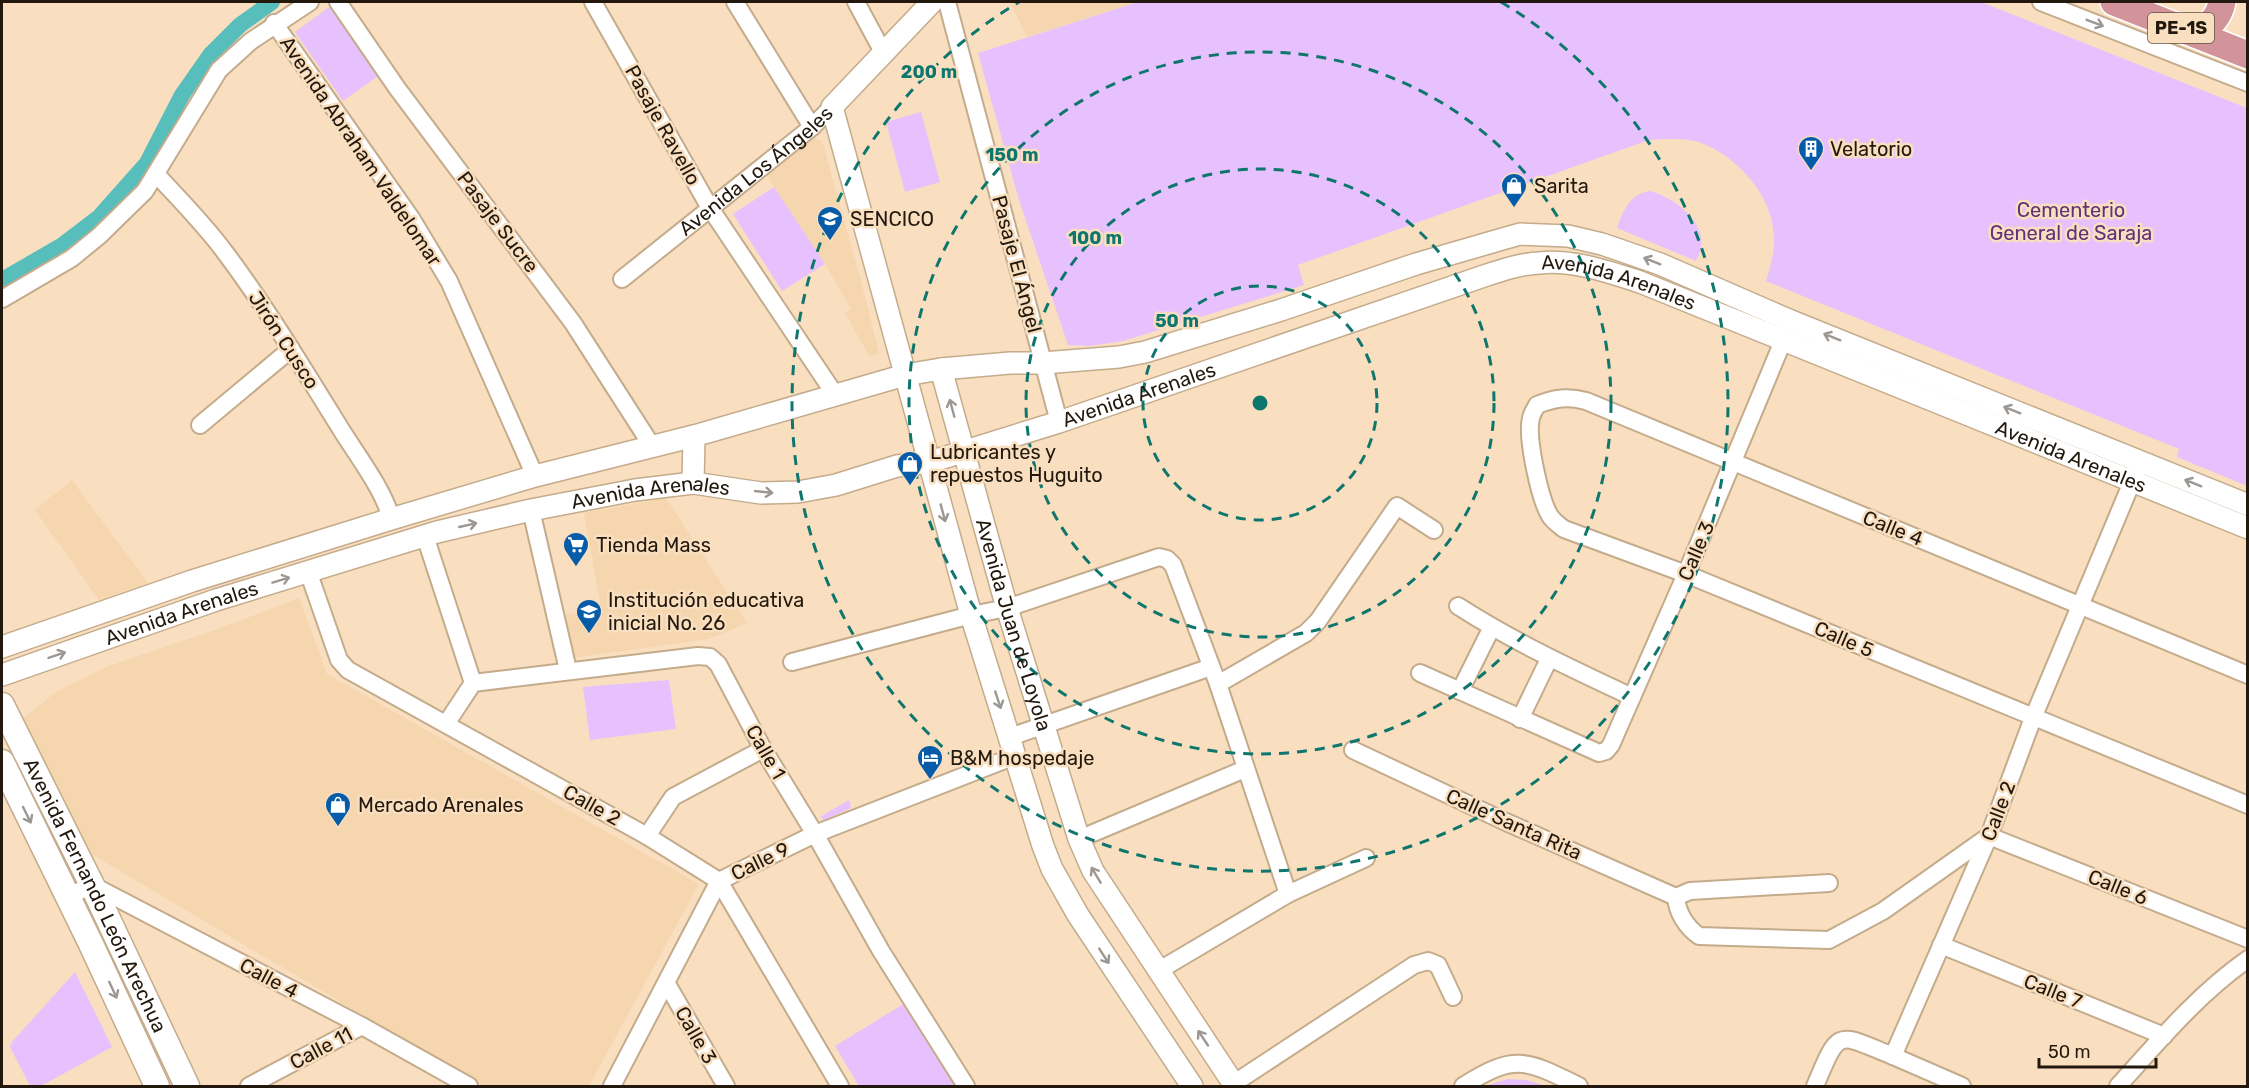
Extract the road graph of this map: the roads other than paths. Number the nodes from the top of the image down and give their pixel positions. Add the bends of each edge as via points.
1 (310, 2) edge
2 (338, 2) edge
3 (593, 2) edge
4 (735, 2) edge
5 (856, 2) edge
6 (946, 2) edge
7 (2041, 2) edge
8 (2114, 2) edge
9 (2222, 2) edge
10 (926, 4) edge
11 (274, 23) junction
12 (2195, 34) junction
13 (884, 52) junction
14 (2247, 54) edge
15 (2247, 83) edge
16 (832, 107) junction
17 (812, 128) junction
18 (157, 175) junction
19 (710, 208) junction
20 (622, 279) dead end
21 (2, 299) edge
22 (1783, 341) junction
23 (291, 349) junction
24 (1043, 363) junction
25 (941, 369) junction
26 (905, 375) junction
27 (836, 396) junction
28 (1537, 405) joint
29 (1059, 422) junction
30 (200, 425) dead end
31 (694, 436) junction
32 (652, 446) junction
33 (963, 451) junction
34 (930, 462) junction
35 (1732, 462) junction
36 (2136, 472) junction
37 (536, 476) junction
38 (693, 483) junction
39 (2247, 505) edge
40 (531, 510) junction
41 (391, 519) junction
42 (2247, 528) edge
43 (1434, 530) dead end
44 (425, 536) junction
45 (308, 571) junction
46 (1686, 574) junction
47 (2080, 605) junction
48 (1458, 606) dead end
49 (1007, 608) junction
50 (971, 615) junction
51 (1492, 627) junction
52 (2, 647) edge
53 (1549, 658) junction
54 (792, 662) dead end
55 (1211, 667) junction
56 (568, 670) junction
57 (1420, 673) dead end
58 (2, 675) edge
59 (2247, 675) edge
60 (473, 683) junction
61 (1218, 684) junction
62 (1460, 691) junction
63 (1632, 697) junction
64 (2, 705) edge
65 (2033, 717) junction
66 (1520, 719) junction
67 (448, 720) junction
68 (1044, 725) junction
69 (1012, 746) junction
70 (763, 749) junction
71 (1353, 750) dead end
72 (2, 762) edge
73 (1245, 769) junction
74 (2247, 805) edge
75 (815, 834) junction
76 (647, 836) junction
77 (1989, 836) junction
78 (1079, 839) junction
79 (1366, 858) dead end
80 (719, 881) junction
81 (1829, 883) dead end
82 (92, 885) junction
83 (1288, 894) junction
84 (67, 897) junction
85 (1676, 897) junction
86 (2247, 939) edge
87 (1941, 945) junction
88 (2247, 959) edge
89 (1158, 971) junction
90 (667, 984) junction
91 (1453, 997) dead end
92 (362, 1026) junction
93 (2164, 1036) junction
94 (1893, 1056) junction
95 (157, 1086) edge
96 (187, 1086) edge
97 (249, 1086) edge
98 (469, 1086) edge
99 (612, 1086) edge
100 (726, 1086) edge
101 (840, 1086) edge
102 (966, 1086) edge
103 (1192, 1086) edge
104 (1233, 1086) edge
105 (1463, 1086) edge
106 (1579, 1086) edge
107 (1815, 1086) edge
108 (1962, 1086) edge
109 (2118, 1086) edge

1 - 11 street
2 - 32 street, Pasaje Sucre via 397,88 573,322
3 - 19 street, Pasaje Ravello
4 - 17 street
5 - 13 street
6 - 24 street, Pasaje El Ángel
7 -> 15 street
8 - 12 highway, PE-1S
9 - 12 highway via 2215,20
10 - 13 street, Avenida Los Ángeles
11 - 18 street via 219,70
11 - 37 street, Avenida Abraham Valdelomar via 411,218 449,281
12 - 14 highway, PE-1S
13 - 16 street, Avenida Los Ángeles
16 - 17 street, Avenida Los Ángeles
16 - 26 street, Avenida Juan de Loyola
17 - 19 street, Avenida Los Ángeles
18 - 21 street via 81,251
18 - 23 street, Jirón Cusco via 223,250
19 - 20 street, Avenida Los Ángeles
19 - 27 street, Pasaje Ravello
22 - 29 street, Avenida Arenales via 1617,274 1539,262 1484,276
22 - 35 street, Calle 3
22 - 36 street, Avenida Arenales
23 - 30 street
23 - 41 street, Jirón Cusco via 384,500
24 - 25 street, Avenida Arenales
24 - 29 street, Pasaje El Ángel
36 -> 24 street, Avenida Arenales via 1650,260 1568,236 1520,234 1145,352
25 - 26 street, Avenida Arenales
33 -> 25 street, Avenida Juan de Loyola
26 - 27 street, Avenida Arenales
26 - 34 street, Avenida Juan de Loyola
27 - 31 street, Avenida Arenales
28 - 35 street, Calle 4 via 1568,396 1586,400
28 - 46 street, Calle 5 via 1529,431 1544,506 1551,519 1564,529
29 - 33 street, Avenida Arenales
31 - 32 street, Avenida Arenales
31 - 38 street
32 - 37 street, Avenida Arenales
33 - 34 street, Avenida Arenales
33 - 49 street, Avenida Juan de Loyola
38 -> 34 street, Avenida Arenales via 778,494 836,485 897,466
34 -> 50 street, Avenida Juan de Loyola
35 - 46 street, Calle 3
35 - 47 street, Calle 4
39 -> 36 street, Avenida Arenales
36 - 42 street, Avenida Arenales
36 - 47 street, Calle 2
37 - 41 street, Avenida Arenales
38 - 40 street, Avenida Arenales
44 -> 40 street, Avenida Arenales
40 - 56 street
41 - 52 street, Avenida Arenales via 192,581
43 - 61 street via 1397,506 1306,633
44 - 45 street, Avenida Arenales
44 - 60 street
58 -> 45 street, Avenida Arenales
45 - 67 street, Calle 2 via 343,666
46 - 63 street, Calle 3
46 - 65 street, Calle 5
47 - 59 street, Calle 4
47 - 65 street, Calle 2
48 - 51 street
49 - 50 street
49 - 55 street via 1159,557 1167,559 1173,565
49 - 68 street, Avenida Juan de Loyola
50 - 54 street
50 -> 69 street, Avenida Juan de Loyola
51 - 53 street
51 - 62 street
53 - 63 street
53 - 66 street
55 - 61 street
55 - 68 street, Calle 9
56 - 60 street, Calle 1
56 - 70 street, Calle 1 via 710,657 718,664
57 - 62 street
60 - 67 street
61 - 73 street
62 - 66 street
63 - 66 street, Calle 3 via 1611,745 1599,753
64 - 82 main road, Avenida Fernando León Arechua
65 - 74 street, Calle 5
65 - 77 street, Calle 2
67 - 76 street, Calle 2
68 - 69 street, Calle 9
68 - 78 street, Avenida Juan de Loyola
69 - 75 street, Calle 9
69 -> 103 street, Avenida Juan de Loyola via 1043,846 1064,892
70 - 75 street, Calle 1
70 - 76 street via 673,797
71 - 85 street, Calle Santa Rita
72 -> 84 main road, Avenida Fernando León Arechua
73 - 78 street
73 - 83 street
75 - 80 street, Calle 9
75 - 102 street, Calle 1 via 881,951
76 - 80 street, Calle 2
77 - 85 street via 1883,911 1829,940 1699,936 1687,926
77 - 86 street, Calle 6
77 - 87 street, Calle 2
89 -> 78 street, Avenida Juan de Loyola via 1093,871
79 - 83 street
80 - 90 street, Calle 9
80 - 101 street, Calle 2
81 - 85 street via 1690,891
82 - 84 street
82 - 92 street, Calle 4
82 - 96 main road, Avenida Fernando León Arechua
83 - 89 street
84 -> 95 main road, Avenida Fernando León Arechua
87 - 93 street, Calle 7
87 - 94 street, Calle 2
88 - 93 street
104 -> 89 street, Avenida Juan de Loyola
90 - 99 street, Calle 9
90 - 100 street, Calle 3
91 - 104 street via 1438,965 1428,961 1414,965
92 - 97 street, Calle 11
92 - 98 street, Calle 4
93 - 109 street
94 - 107 street via 1849,1038 1840,1040 1831,1048
94 - 108 street
105 - 106 street via 1485,1072 1513,1064 1539,1068

